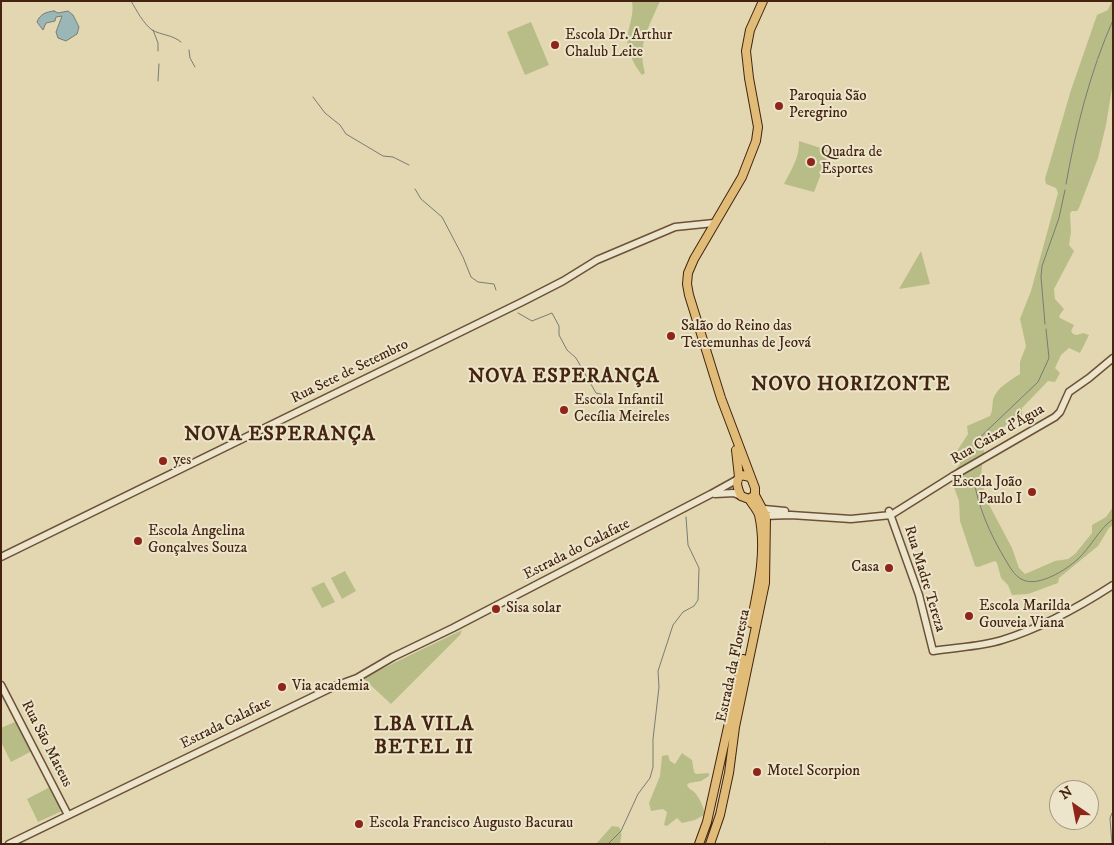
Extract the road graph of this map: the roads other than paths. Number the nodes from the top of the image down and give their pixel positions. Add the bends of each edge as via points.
1 (763, 1) edge
2 (714, 223) junction
3 (1113, 358) edge
4 (734, 436) junction
5 (750, 477) junction
6 (738, 478) junction
7 (712, 494) junction
8 (748, 497) junction
9 (762, 513) junction
10 (890, 513) junction
11 (877, 517) junction
12 (894, 524) junction
13 (1, 557) edge
14 (1113, 585) edge
15 (453, 628) joint
16 (1, 684) edge
17 (712, 801) junction
18 (722, 803) junction
19 (68, 815) junction
20 (707, 822) junction
21 (717, 824) junction
22 (9, 844) edge
23 (699, 844) edge
24 (710, 844) edge

1 - 2 main road via 750,30 746,51 758,127 756,141 742,177
2 - 4 main road via 690,268 688,284 699,330
2 - 13 street, Rua Sete de Setembro via 675,227 597,260 522,302
3 - 10 street, Rua Caixa d'Água via 1069,392 1056,417
4 - 5 main road
4 - 6 main road
5 - 6 main road
5 - 8 main road via 754,488
6 - 7 street, Estrada do Calafate
6 - 8 main road via 737,484
7 - 8 street, Estrada do Calafate via 726,492
7 - 15 street, Estrada do Calafate
8 - 9 main road, Estrada da Floresta
9 - 10 street, Rua Caixa d'Água
9 - 11 street, Rua Caixa d'Água via 851,519
9 - 17 main road, Estrada da Floresta via 758,588
9 - 18 main road, Estrada da Floresta via 765,583
10 - 11 street, Rua Caixa d'Água
10 - 12 street, Rua Madre Tereza
11 - 12 street
12 - 14 street, Rua Madre Tereza via 919,595 933,651 1006,639 1061,615
15 - 19 street, Estrada Calafate via 357,678
16 - 19 street, Rua São Mateus
17 - 18 main road via 716,805
17 - 20 main road, Estrada da Floresta
18 - 21 main road, Estrada da Floresta
19 - 22 street, Estrada Calafate
20 - 21 main road via 713,819
20 - 23 main road, Estrada da Floresta
21 - 24 main road, Estrada da Floresta

